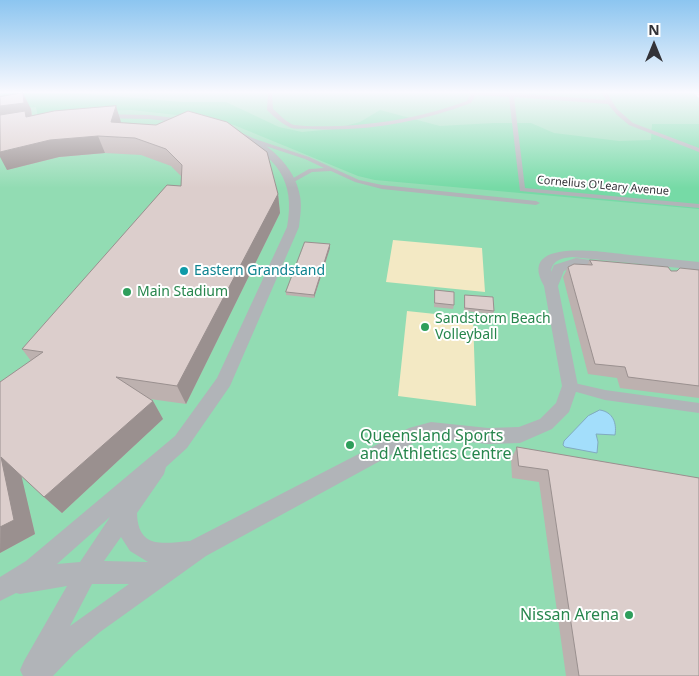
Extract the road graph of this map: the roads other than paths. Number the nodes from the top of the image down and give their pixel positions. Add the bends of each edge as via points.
1 (289, 125) edge
2 (378, 125) edge
3 (515, 125) edge
4 (633, 125) edge
5 (224, 130) edge
6 (244, 137) junction
7 (699, 150) edge
8 (332, 170) junction
9 (292, 181) junction
10 (536, 203) dead end
11 (699, 206) edge
12 (661, 266) junction
13 (699, 266) edge
14 (699, 274) edge
15 (570, 386) junction
16 (699, 408) edge
17 (162, 460) junction
18 (127, 512) junction
19 (198, 548) junction
20 (86, 572) junction
21 (162, 573) junction
22 (3, 588) edge
23 (30, 676) edge
24 (36, 676) edge

1 - 2 lane via 328,128
3 - 11 lane, Cornelius O'Leary Avenue via 522,190
4 - 7 lane
5 - 6 street
6 - 8 lane via 308,158
6 - 9 street via 264,148 282,165
8 - 9 lane via 311,170
8 - 10 lane via 382,187
9 - 17 street via 297,202 293,227 235,359 205,410 181,442
12 - 13 street
12 - 14 street
12 - 15 street via 576,262 559,268 551,286
15 - 16 lane via 605,395
15 - 19 street via 563,407 546,424 520,435 488,436 440,430 409,436
17 - 18 street
17 - 22 street via 34,569
18 - 19 street via 128,527 134,541 146,551 162,556 180,555
18 - 20 street
19 - 21 street
20 - 21 street
20 - 22 street via 58,574
20 - 23 street
21 - 24 street via 65,645

